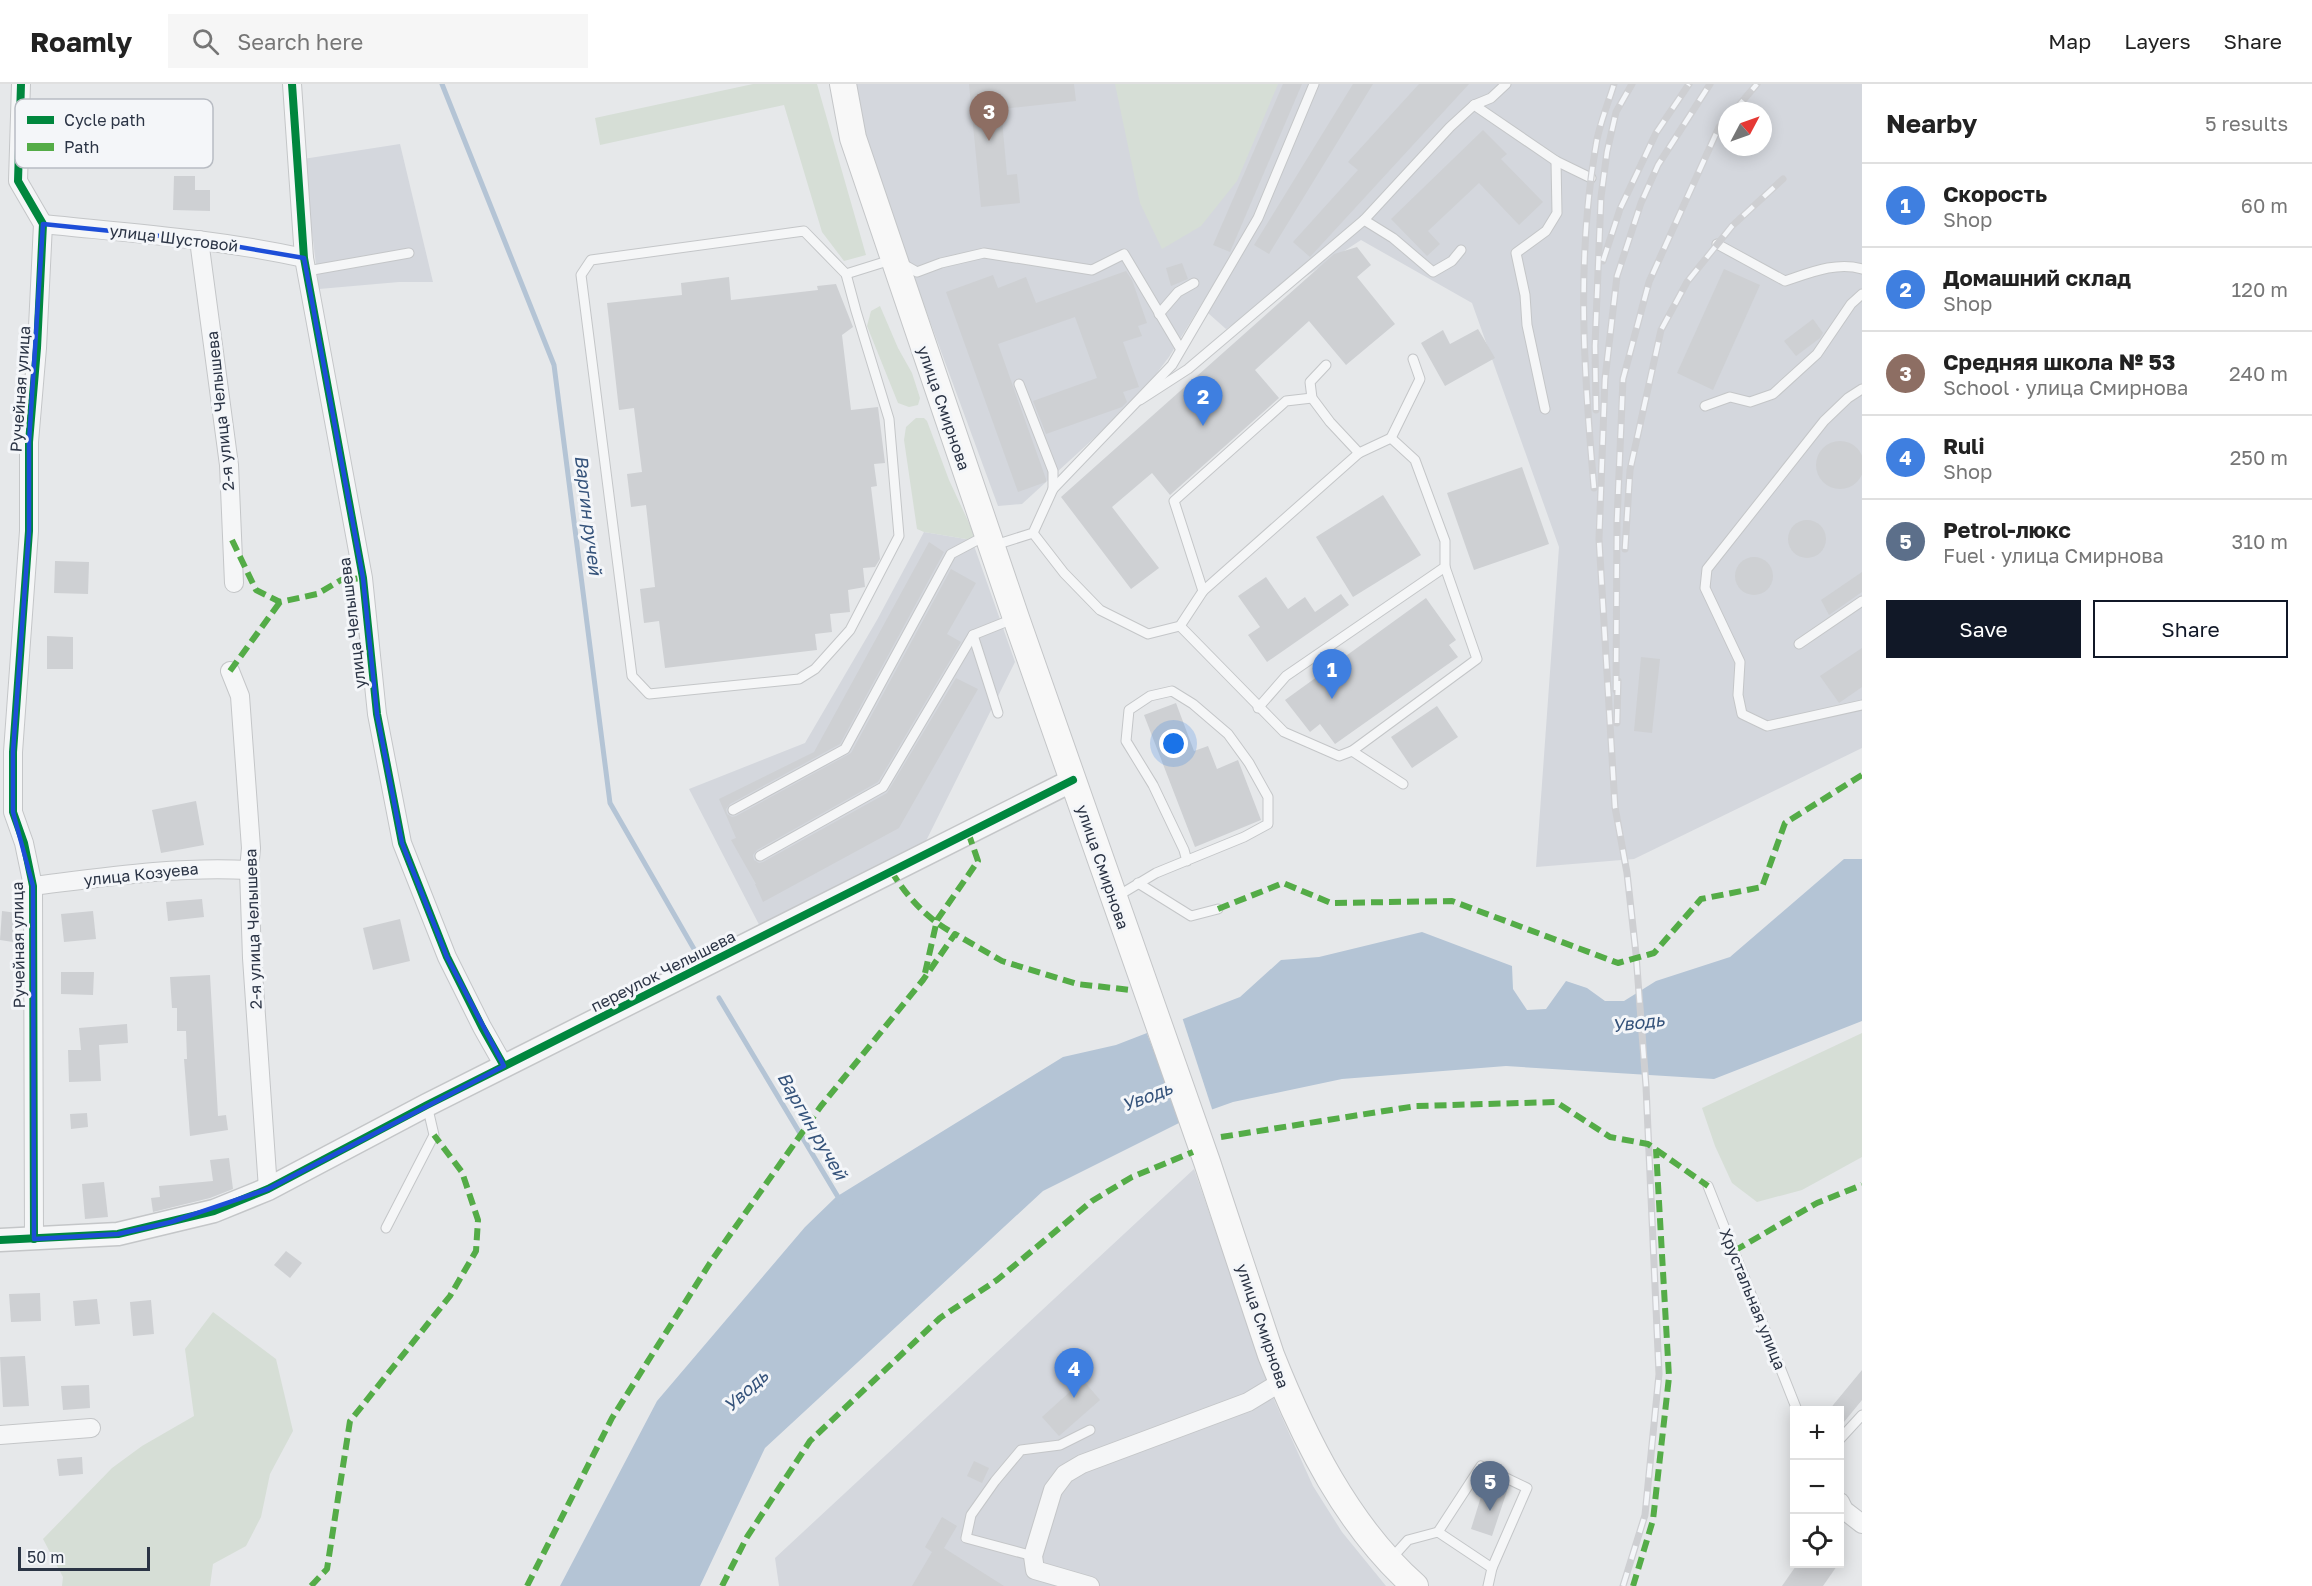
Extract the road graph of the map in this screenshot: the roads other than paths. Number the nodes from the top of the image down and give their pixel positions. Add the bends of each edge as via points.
1 (292, 84) edge
2 (843, 84) edge
3 (1314, 84) edge
4 (1506, 84) edge
5 (1474, 105) junction
6 (15, 136) edge
7 (1556, 161) junction
8 (1592, 178) dead end
9 (9, 180) edge
10 (1364, 220) junction
11 (43, 224) junction
12 (200, 240) junction
13 (1717, 244) dead end
14 (1461, 250) dead end
15 (409, 253) dead end
16 (894, 259) junction
17 (305, 264) junction
18 (1862, 269) edge
19 (846, 274) junction
20 (1194, 283) dead end
21 (1862, 294) edge
22 (1159, 314) junction
23 (1180, 348) junction
24 (1413, 359) dead end
25 (1326, 365) dead end
26 (1019, 384) dead end
27 (1862, 389) edge
28 (1312, 398) junction
29 (1140, 400) junction
30 (1705, 406) dead end
31 (1545, 409) dead end
32 (1391, 438) junction
33 (1359, 453) junction
34 (1053, 489) junction
35 (1033, 534) junction
36 (989, 541) junction
37 (1445, 567) junction
38 (234, 583) dead end
39 (1203, 591) junction
40 (1862, 601) edge
41 (1016, 618) junction
42 (1180, 626) junction
43 (973, 635) junction
44 (1799, 644) dead end
45 (230, 671) dead end
46 (1862, 705) edge
47 (1258, 708) junction
48 (998, 713) dead end
49 (1352, 751) junction
50 (1073, 780) junction
51 (1403, 784) dead end
52 (733, 810) dead end
53 (7, 812) edge
54 (760, 856) dead end
55 (1187, 861) junction
56 (249, 870) junction
57 (1138, 883) junction
58 (33, 886) junction
59 (1114, 898) junction
60 (1218, 909) dead end
61 (504, 1066) junction
62 (427, 1105) junction
63 (1708, 1186) dead end
64 (268, 1189) junction
65 (387, 1228) dead end
66 (34, 1239) junction
67 (0, 1240) edge
68 (1281, 1382) junction
69 (1795, 1406) edge
70 (1862, 1414) edge
71 (91, 1428) dead end
72 (1090, 1430) dead end
73 (1844, 1434) edge
74 (0, 1435) edge
75 (1844, 1510) edge
76 (1862, 1524) edge
77 (1438, 1532) junction
78 (1389, 1561) junction
79 (1492, 1568) junction
80 (1033, 1571) edge
81 (1090, 1586) edge
82 (1415, 1586) edge
83 (1488, 1586) edge

1 - 17 street, улица Челышева
2 - 16 main road, улица Смирнова via 853,138
3 - 23 lane via 1257,218
4 - 5 lane via 1491,98
5 - 7 lane
5 - 10 lane
6 - 9 street
7 - 8 lane
7 - 31 lane via 1557,213 1546,231 1516,253
9 - 11 street
10 - 14 lane via 1393,238 1433,272 1452,261
10 - 29 lane via 1188,369
11 - 12 street, улица Шустовой
11 - 53 street, Ручейная улица via 29,442 29,531
12 - 17 street, улица Шустовой via 270,250
12 - 38 street, 2-я улица Челышева via 229,465
13 - 18 lane via 1785,281 1821,269
15 - 17 lane
16 - 19 lane
16 - 22 lane via 917,272 984,253 1092,270 1124,254
16 - 36 main road, улица Смирнова
17 - 61 street, улица Челышева via 363,578 376,714 402,843 447,957
19 - 19 lane via 804,231 591,260 581,275 632,676 649,694 800,680 850,630 899,536 889,418
20 - 22 lane via 1178,292
21 - 30 lane via 1817,354 1773,394 1750,402 1730,396
22 - 23 lane
23 - 29 lane via 1172,365
24 - 32 lane via 1420,379
25 - 28 lane via 1310,382
26 - 34 lane via 1053,471
27 - 46 lane via 1840,406 1806,443 1707,569 1706,588 1740,662 1738,695 1742,714 1767,726
28 - 33 lane
28 - 39 lane via 1286,401 1174,501
29 - 34 lane
32 - 33 lane
32 - 37 lane via 1415,460 1445,541
33 - 39 lane
34 - 35 lane
35 - 36 lane
35 - 42 lane via 1100,610 1148,634
36 - 41 main road, улица Смирнова
36 - 52 lane via 974,540 951,554 845,748
37 - 47 lane via 1286,676
37 - 49 lane via 1477,659
39 - 42 lane
40 - 44 lane
41 - 43 lane
41 - 50 main road, улица Смирнова
42 - 47 lane
43 - 48 lane
43 - 54 lane via 883,787
45 - 56 street, 2-я улица Челышева via 240,696 251,848
47 - 49 lane via 1284,732 1339,756
49 - 51 lane
50 - 59 main road, улица Смирнова
50 - 61 street, переулок Челышева
53 - 58 street, Ручейная улица via 24,843
55 - 55 lane via 1268,824 1268,797 1228,734 1172,691 1150,696 1129,710 1126,741 1154,785
55 - 57 lane
56 - 58 street, улица Козуева via 209,867 141,872
56 - 64 street, 2-я улица Челышева
57 - 59 lane
57 - 60 lane via 1191,916
58 - 66 street, Ручейная улица
59 - 68 main road, улица Смирнова
61 - 62 street, переулок Челышева
62 - 64 street, переулок Челышева
62 - 65 lane via 434,1135
63 - 69 lane, Хрустальная улица
64 - 66 street, переулок Челышева via 214,1211 118,1234
66 - 67 street, переулок Челышева
68 - 78 main road, улица Смирнова via 1328,1474 1355,1518
68 - 80 street via 1248,1401 1065,1474 1053,1490
70 - 73 lane
71 - 74 street
72 - 80 lane via 1060,1445 1021,1450 971,1515 966,1538
75 - 76 street
77 - 78 lane via 1408,1540
77 - 79 lane
77 - 79 lane via 1481,1466 1527,1488
78 - 82 main road, улица Смирнова
79 - 83 lane
80 - 81 street

